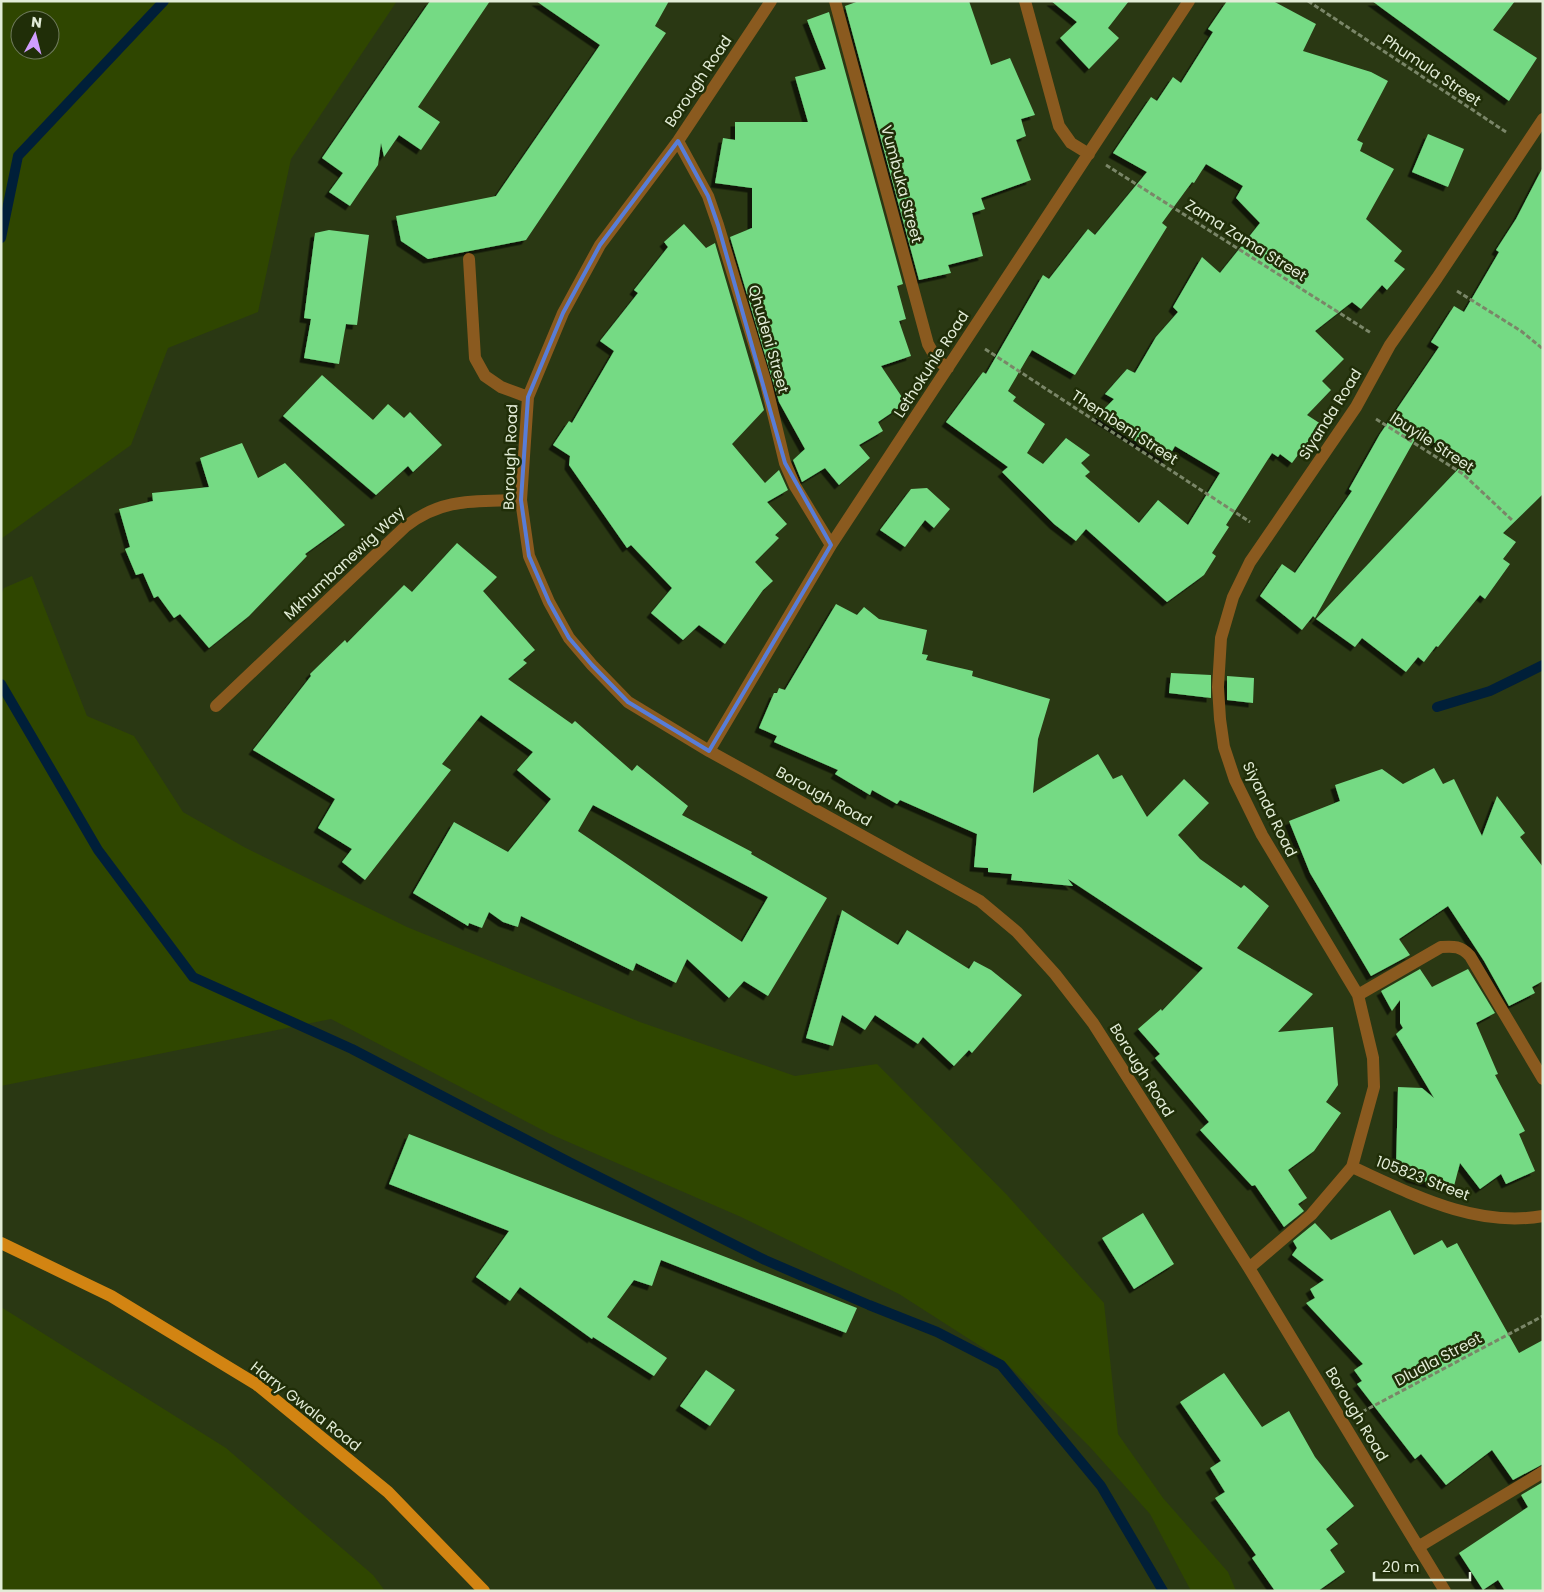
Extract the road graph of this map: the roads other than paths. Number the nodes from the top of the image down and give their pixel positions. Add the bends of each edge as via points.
1 (771, 1) edge
2 (835, 1) edge
3 (1025, 1) edge
4 (1189, 1) edge
5 (1543, 119) edge
6 (678, 141) junction
7 (1089, 154) junction
8 (469, 259) dead end
9 (948, 368) junction
10 (528, 397) junction
11 (521, 500) junction
12 (831, 545) junction
13 (216, 706) dead end
14 (709, 751) junction
15 (1358, 996) junction
16 (1543, 1079) edge
17 (1352, 1167) junction
18 (1543, 1216) edge
19 (1, 1243) edge
20 (1249, 1268) junction
21 (1543, 1472) edge
22 (1418, 1547) junction
23 (484, 1591) edge
24 (1446, 1591) edge

1 - 6 street, Borough Road
2 - 9 street, Vumbuka Street via 928,344 937,360
3 - 7 street via 1059,126 1071,143
4 - 7 street, Lethokuhle Road
5 - 15 street, Siyanda Road via 1390,345 1356,407 1250,562 1233,597 1221,638 1218,687 1224,747 1235,780 1262,835
6 - 10 street, Borough Road via 600,245 563,313
6 - 12 street, Qhudeni Street via 708,196 718,224 765,380 785,463 795,486
7 - 9 street, Lethokuhle Road
8 - 10 street via 475,358 485,376 501,387
9 - 12 street, Lethokuhle Road
10 - 11 street, Borough Road
11 - 13 street, Mkhumbanewig Way via 457,502 422,513
11 - 14 street, Borough Road via 529,556 569,638 628,702
12 - 14 street, Lethokuhle Road
14 - 20 street, Borough Road via 980,901 1018,932 1093,1023
15 - 16 street via 1441,947 1464,949
15 - 17 street, Siyanda Road via 1367,1026 1374,1087
17 - 18 street, 105823 Street via 1422,1198 1472,1214 1495,1219
17 - 20 street, Siyanda Road via 1311,1215
19 - 23 main road, Harry Gwala Road via 111,1296 256,1384 388,1492
20 - 22 street, Borough Road
21 - 22 street
22 - 24 street, Borough Road

